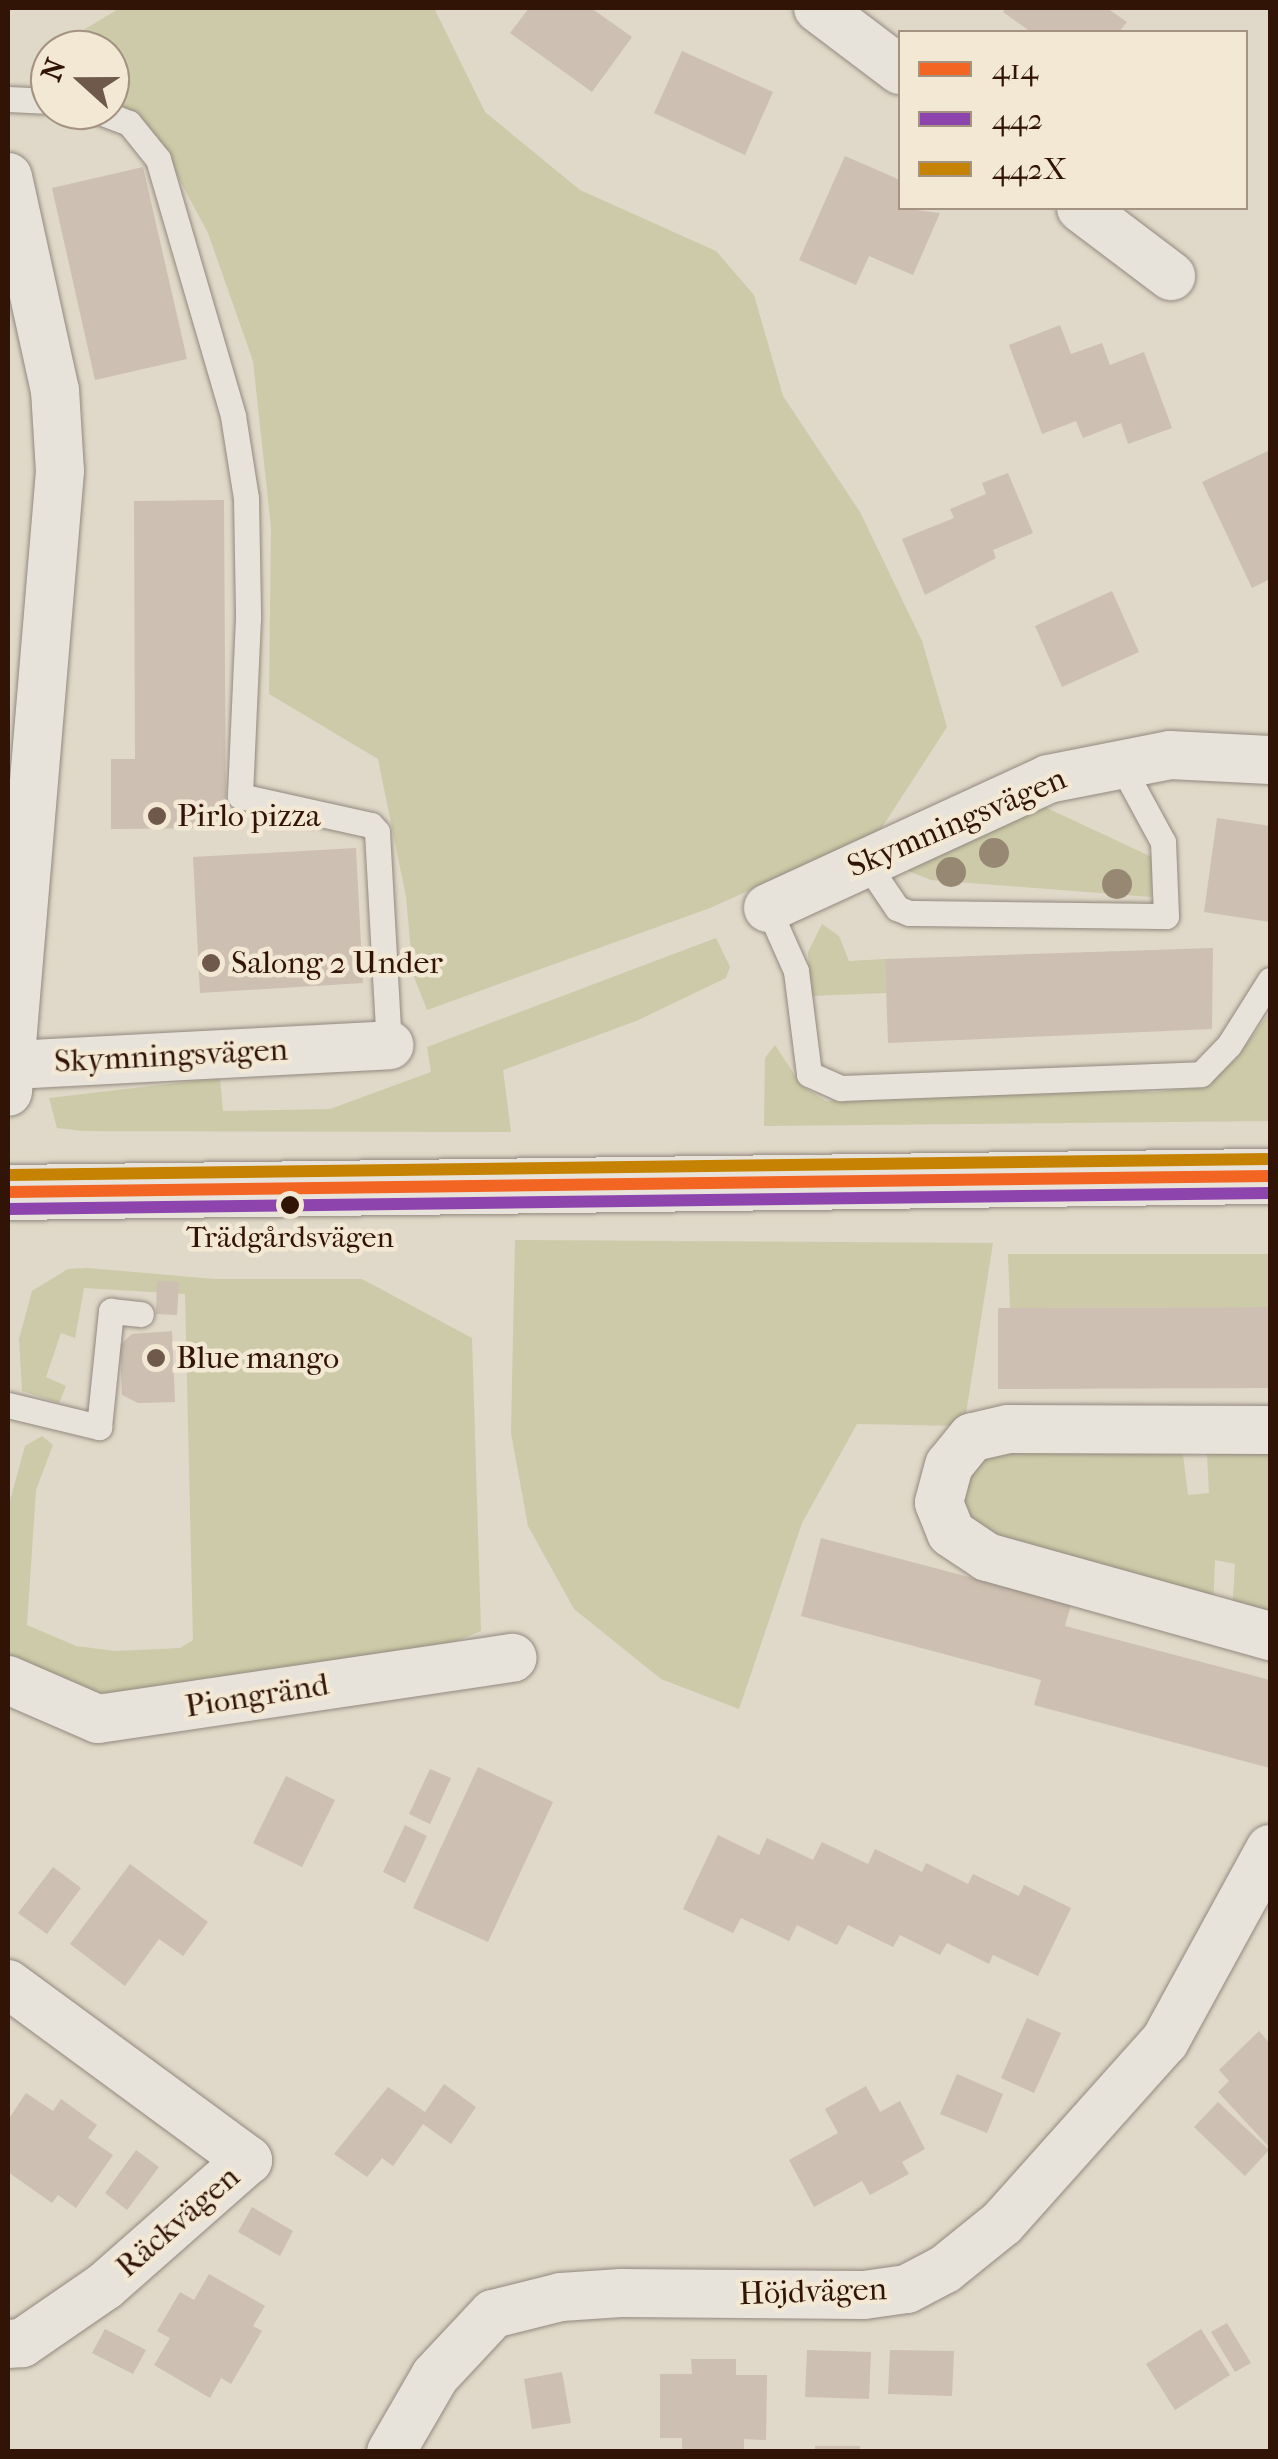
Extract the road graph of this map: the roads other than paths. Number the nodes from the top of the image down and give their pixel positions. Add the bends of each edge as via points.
1 (818, 8) edge
2 (898, 68) edge
3 (130, 123) edge
4 (8, 177) edge
5 (1084, 210) edge
6 (1171, 276) dead end
7 (1270, 760) edge
8 (1119, 761) junction
9 (865, 862) junction
10 (768, 908) joint
11 (1270, 980) edge
12 (389, 1045) joint
13 (10, 1078) edge
14 (1270, 1176) edge
15 (8, 1192) edge
16 (142, 1314) dead end
17 (8, 1405) edge
18 (1270, 1430) edge
19 (1270, 1636) edge
20 (513, 1658) dead end
21 (8, 1680) edge
22 (1270, 1848) edge
23 (8, 1984) edge
24 (8, 2344) edge
25 (391, 2452) edge

1 - 2 street
3 - 12 lane via 158,158 233,416 246,498 240,796 371,824 376,832
4 - 13 street via 55,390 60,472
5 - 6 street
7 - 8 street, Skymningsvägen via 1170,755
8 - 9 street, Skymningsvägen via 1048,779
8 - 9 lane via 1163,842 1166,916 909,913 897,908
9 - 10 street, Skymningsvägen
10 - 11 lane via 796,971 809,1074 841,1088 1201,1074 1230,1045
12 - 13 street, Skymningsvägen
14 - 15 street
16 - 17 lane via 111,1311 99,1427
18 - 19 street via 1008,1429 972,1437 956,1453 938,1503 951,1532 988,1556
20 - 21 street, Piongränd via 98,1719
22 - 25 street, Höjdvägen via 1166,2041 1002,2222 946,2269 907,2289 864,2295 621,2293 561,2297 493,2314 435,2376
23 - 24 street, Räckvägen via 248,2160 105,2286 22,2343

